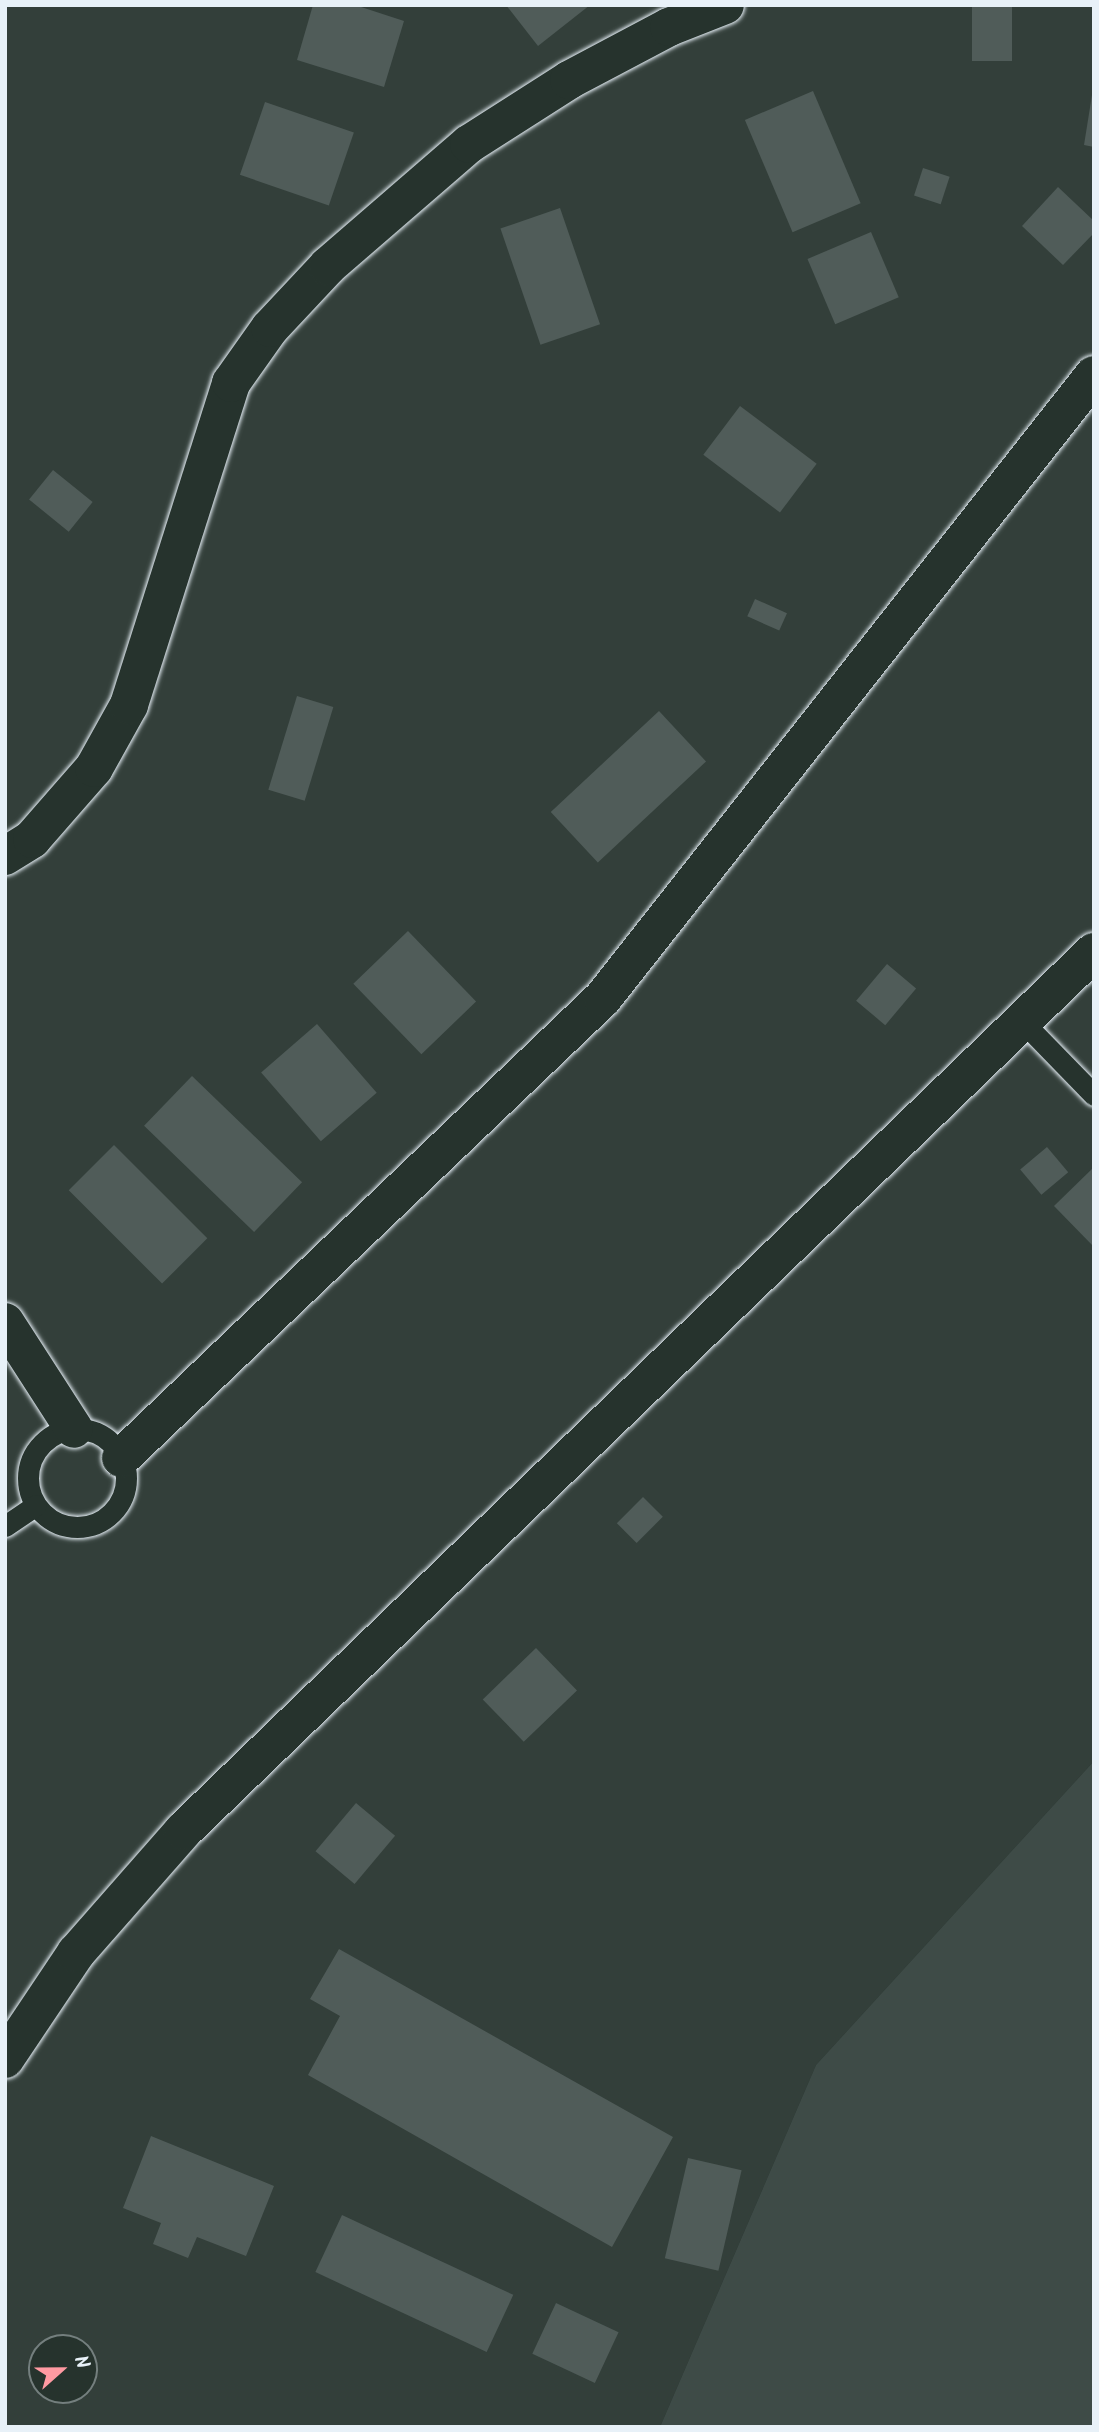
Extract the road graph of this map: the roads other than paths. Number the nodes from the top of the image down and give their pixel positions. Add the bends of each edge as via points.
1 (725, 5) edge
2 (1094, 375) edge
3 (5, 856) edge
4 (1094, 952) edge
5 (1022, 1021) junction
6 (1094, 1096) edge
7 (5, 1322) edge
8 (74, 1429) junction
9 (121, 1458) junction
10 (36, 1505) junction
11 (5, 1527) edge
12 (5, 2059) edge

1 - 3 street via 669,27 569,80 469,144 328,266 270,328 231,383 129,705 94,768 32,839
2 - 9 street via 603,998
4 - 5 street
5 - 6 lane
5 - 12 street via 183,1831 76,1953
7 - 8 street
8 - 9 lane via 106,1438
8 - 10 lane via 57,1432 33,1456 28,1472
9 - 10 lane via 126,1483 121,1500 96,1523 63,1525
10 - 11 lane

